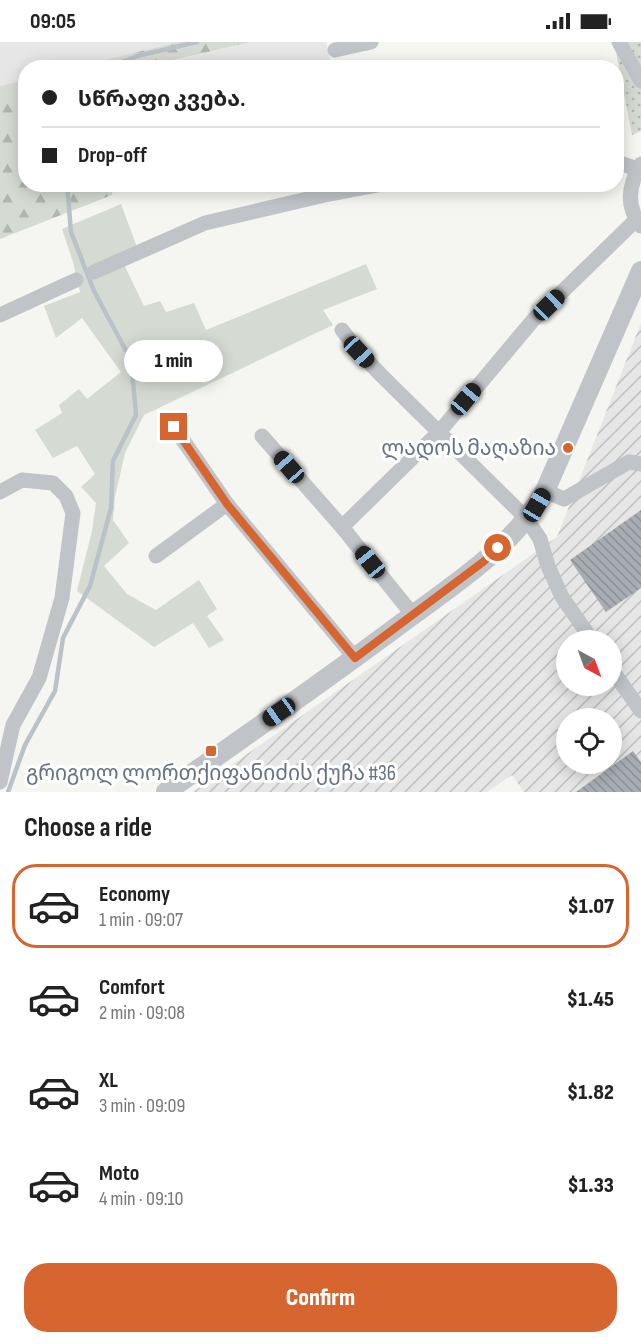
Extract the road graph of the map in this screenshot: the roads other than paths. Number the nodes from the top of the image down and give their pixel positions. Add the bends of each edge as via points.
1 (370, 42) edge
2 (619, 42) edge
3 (335, 50) dead end
4 (641, 81) edge
5 (624, 164) edge
6 (640, 167) edge
7 (341, 192) edge
8 (638, 223) edge
9 (641, 271) edge
10 (94, 272) dead end
11 (76, 280) dead end
12 (0, 315) edge
13 (342, 330) dead end
14 (174, 427) dead end
15 (440, 431) junction
16 (262, 436) dead end
17 (641, 464) edge
18 (545, 491) junction
19 (0, 492) edge
20 (227, 504) junction
21 (526, 518) junction
22 (342, 527) junction
23 (156, 556) dead end
24 (413, 615) junction
25 (585, 630) edge
26 (355, 658) junction
27 (622, 684) edge
28 (641, 711) edge
29 (0, 782) edge
30 (166, 792) edge

1 - 3 street
2 - 4 street
5 - 6 street
6 - 8 street via 629,191
7 - 10 street via 205,223
8 - 15 street via 534,320
9 - 18 street
11 - 12 street
13 - 15 street via 381,375
14 - 20 street
15 - 21 street
15 - 22 street
16 - 22 street
17 - 18 street via 629,462 564,499
18 - 21 street
19 - 29 street via 22,480 53,483 66,496 73,513 62,598 39,678 13,725
20 - 23 street
20 - 26 street
21 - 24 street via 483,562
21 - 25 street via 540,539 561,597
22 - 24 street
24 - 26 street
26 - 30 street
27 - 28 street

